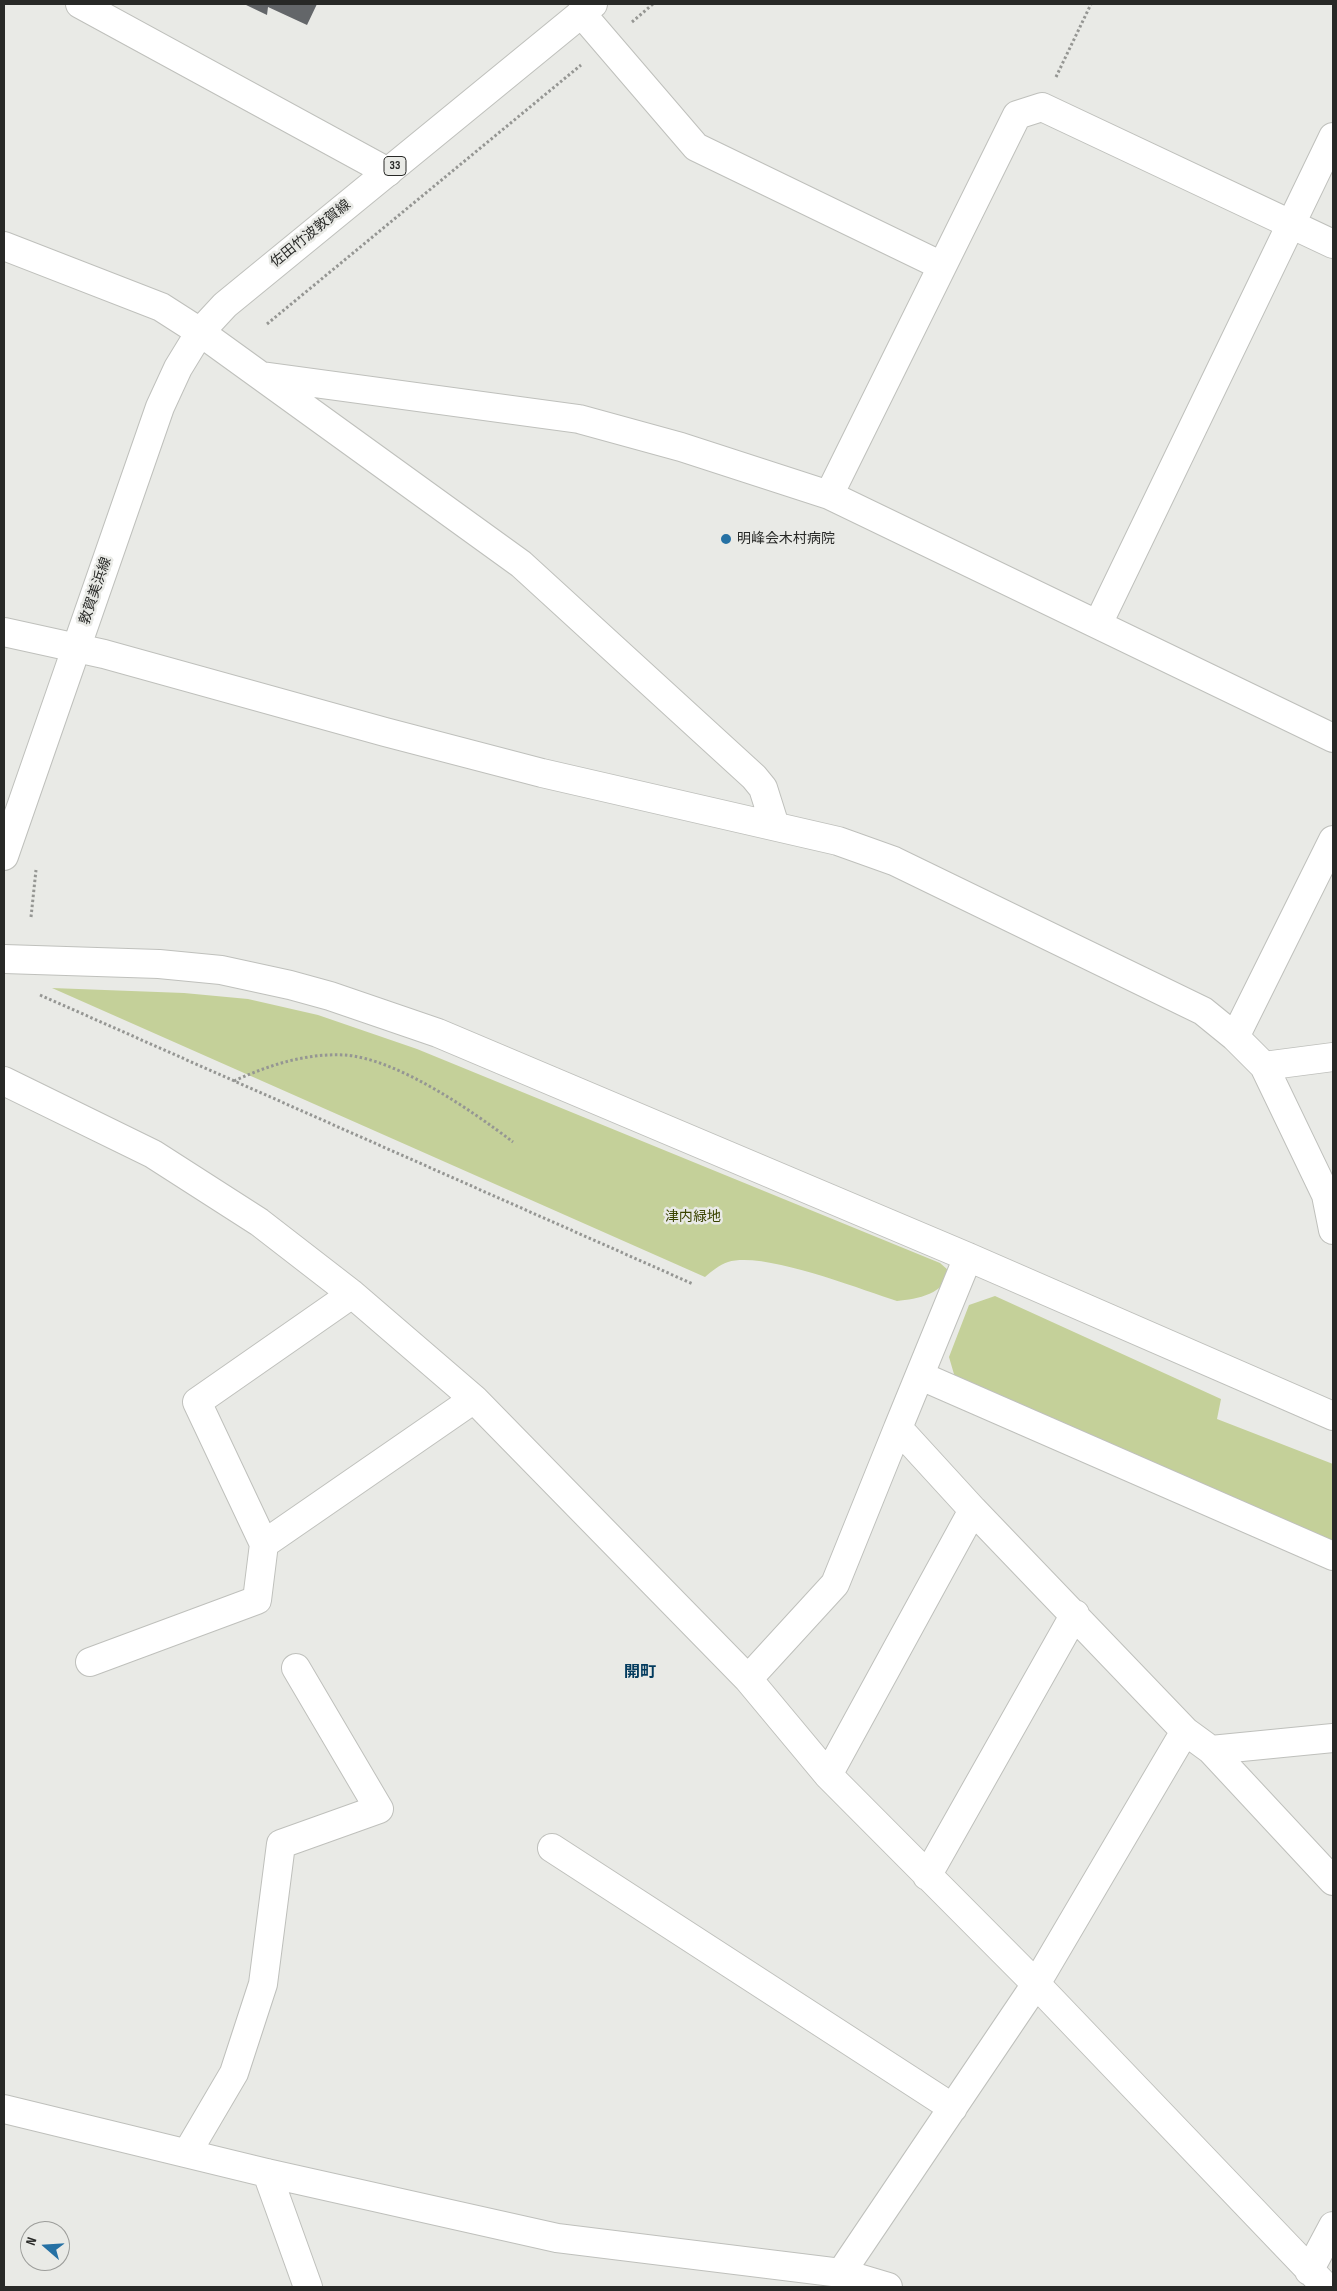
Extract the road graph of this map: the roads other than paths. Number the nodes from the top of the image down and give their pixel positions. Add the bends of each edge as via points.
1 (80, 4) edge
2 (587, 8) edge
3 (1333, 137) edge
4 (388, 172) junction
5 (1292, 223) junction
6 (1333, 244) edge
7 (4, 246) edge
8 (942, 266) junction
9 (200, 332) junction
10 (262, 376) junction
11 (829, 495) junction
12 (1098, 624) junction
13 (4, 632) edge
14 (76, 647) junction
15 (1333, 738) edge
16 (775, 826) junction
17 (1333, 840) edge
18 (4, 856) edge
19 (4, 959) edge
20 (1235, 1037) junction
21 (1333, 1057) edge
22 (1264, 1066) junction
23 (4, 1081) edge
24 (1330, 1195) edge
25 (1333, 1230) edge
26 (968, 1257) junction
27 (352, 1294) junction
28 (921, 1376) junction
29 (474, 1399) junction
30 (1333, 1416) edge
31 (898, 1428) junction
32 (973, 1510) junction
33 (264, 1544) junction
34 (1333, 1556) edge
35 (1075, 1614) junction
36 (90, 1662) dead end
37 (296, 1668) dead end
38 (748, 1679) junction
39 (1185, 1731) junction
40 (1333, 1738) edge
41 (1211, 1750) junction
42 (828, 1775) junction
43 (552, 1848) dead end
44 (927, 1876) junction
45 (1333, 1881) edge
46 (1036, 1984) junction
47 (953, 2108) junction
48 (4, 2109) edge
49 (188, 2154) junction
50 (267, 2173) junction
51 (1333, 2226) edge
52 (841, 2273) junction
53 (1317, 2279) edge
54 (308, 2287) edge
55 (888, 2287) edge

1 - 4 street
2 - 4 street, 佐田竹波敦賀線 / 33
2 - 8 street via 608,43 696,147
3 - 5 street
4 - 9 street, 佐田竹波敦賀線 / 33 via 225,304
5 - 6 street
5 - 8 street via 1042,107 1017,115
5 - 12 street
7 - 9 street via 161,308
8 - 11 street
9 - 10 street
9 - 14 street, 敦賀美浜線 via 160,407
10 - 11 street via 579,419 681,447
10 - 16 street via 521,564 754,777 763,788
11 - 12 street
12 - 15 street
13 - 14 street
14 - 16 street via 515,765
14 - 18 street, 敦賀美浜線
16 - 20 street via 838,841 894,861 1202,1011
17 - 20 street
19 - 26 street via 159,964 221,970 330,996 438,1033
20 - 22 street
21 - 22 street
22 - 24 street
23 - 27 street via 153,1154 259,1222
24 - 25 street
26 - 28 street
26 - 30 street
27 - 29 street
27 - 33 street via 197,1402
28 - 31 street
28 - 34 street
29 - 33 street
29 - 38 street
31 - 32 street
31 - 38 street via 835,1584
32 - 35 street
32 - 42 street
33 - 36 street via 257,1600
35 - 39 street
35 - 44 street
37 - 49 street via 379,1809 281,1844 263,1984 234,2073
38 - 42 street
39 - 41 street
39 - 46 street
40 - 41 street
41 - 45 street
42 - 44 street
43 - 47 street
44 - 46 street
46 - 47 street
46 - 53 street
47 - 52 street
48 - 49 street
49 - 50 street
50 - 52 street via 557,2238
50 - 54 street
51 - 53 street
52 - 55 street

